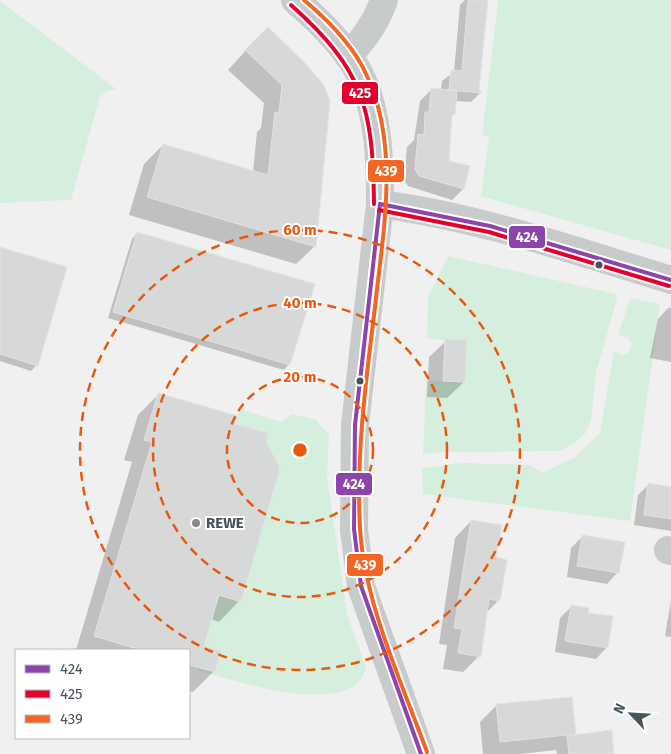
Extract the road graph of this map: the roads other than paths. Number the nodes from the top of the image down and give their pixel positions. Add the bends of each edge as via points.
1 (295, 0) edge
2 (384, 0) edge
3 (348, 56) junction
4 (380, 204) junction
5 (671, 280) edge
6 (422, 754) edge

1 - 3 street
2 - 3 street via 367,35
3 - 4 street via 362,77 370,100 378,145
4 - 5 street via 431,212 521,234
4 - 6 street via 355,425 354,529 361,586

